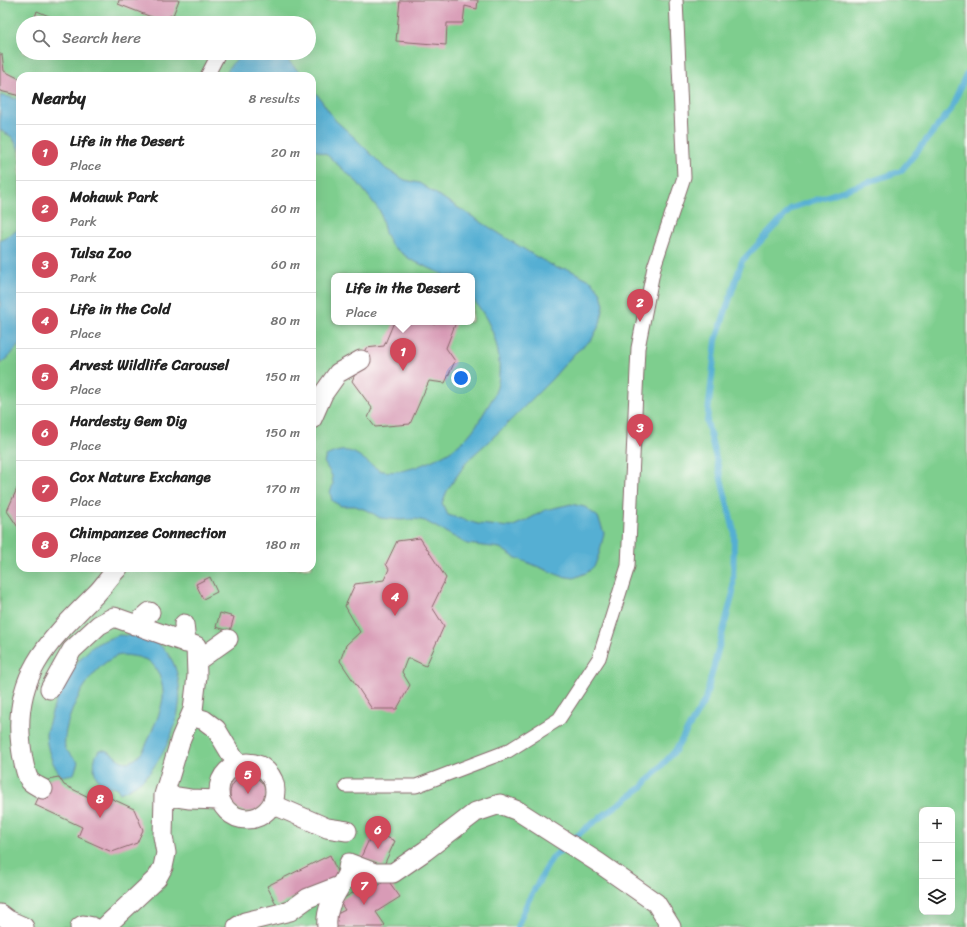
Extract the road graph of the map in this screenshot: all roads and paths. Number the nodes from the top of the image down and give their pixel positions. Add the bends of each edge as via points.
1 (676, 0) edge
2 (215, 60) edge
3 (209, 72) edge
4 (361, 360) dead end
5 (316, 410) edge
6 (115, 572) edge
7 (98, 592) junction
8 (150, 612) dead end
9 (107, 620) junction
10 (184, 624) dead end
11 (135, 625) junction
12 (228, 639) dead end
13 (186, 643) junction
14 (197, 661) junction
15 (50, 689) dead end
16 (191, 716) junction
17 (237, 764) junction
18 (346, 786) dead end
19 (43, 789) dead end
20 (164, 795) junction
21 (219, 800) junction
22 (272, 804) junction
23 (347, 831) dead end
24 (339, 886) junction
25 (0, 914) edge
26 (24, 927) edge
27 (80, 927) edge
28 (94, 927) edge
29 (105, 927) edge
30 (237, 927) edge
31 (327, 927) edge
32 (671, 927) edge

1 - 18 lane via 684,177 654,267 638,348 628,566 599,658 559,719 508,751 416,786
2 - 3 lane
4 - 5 street via 338,373 323,394
6 - 7 street
7 - 9 street
7 - 19 street via 53,638 26,682 20,713 22,758 30,782
8 - 11 street
9 - 11 street via 114,617
9 - 15 street via 72,650
10 - 13 street
11 - 13 street
12 - 14 street
13 - 14 street via 196,646
14 - 16 street
16 - 17 street via 204,720 216,729
16 - 20 street via 181,738
17 - 21 street via 224,774 219,782
17 - 22 street via 256,764 265,769 271,776 274,786
20 - 21 street
20 - 29 street via 163,836 166,853 162,867 157,878
21 - 22 street via 230,815 244,820 258,818
22 - 23 street via 327,828
24 - 30 street via 308,898 290,911 245,922
24 - 31 street via 326,918
24 - 32 street via 346,876 349,864 375,874 393,873 476,812 500,804 518,812 599,863 656,903
25 - 26 street
27 - 28 street

